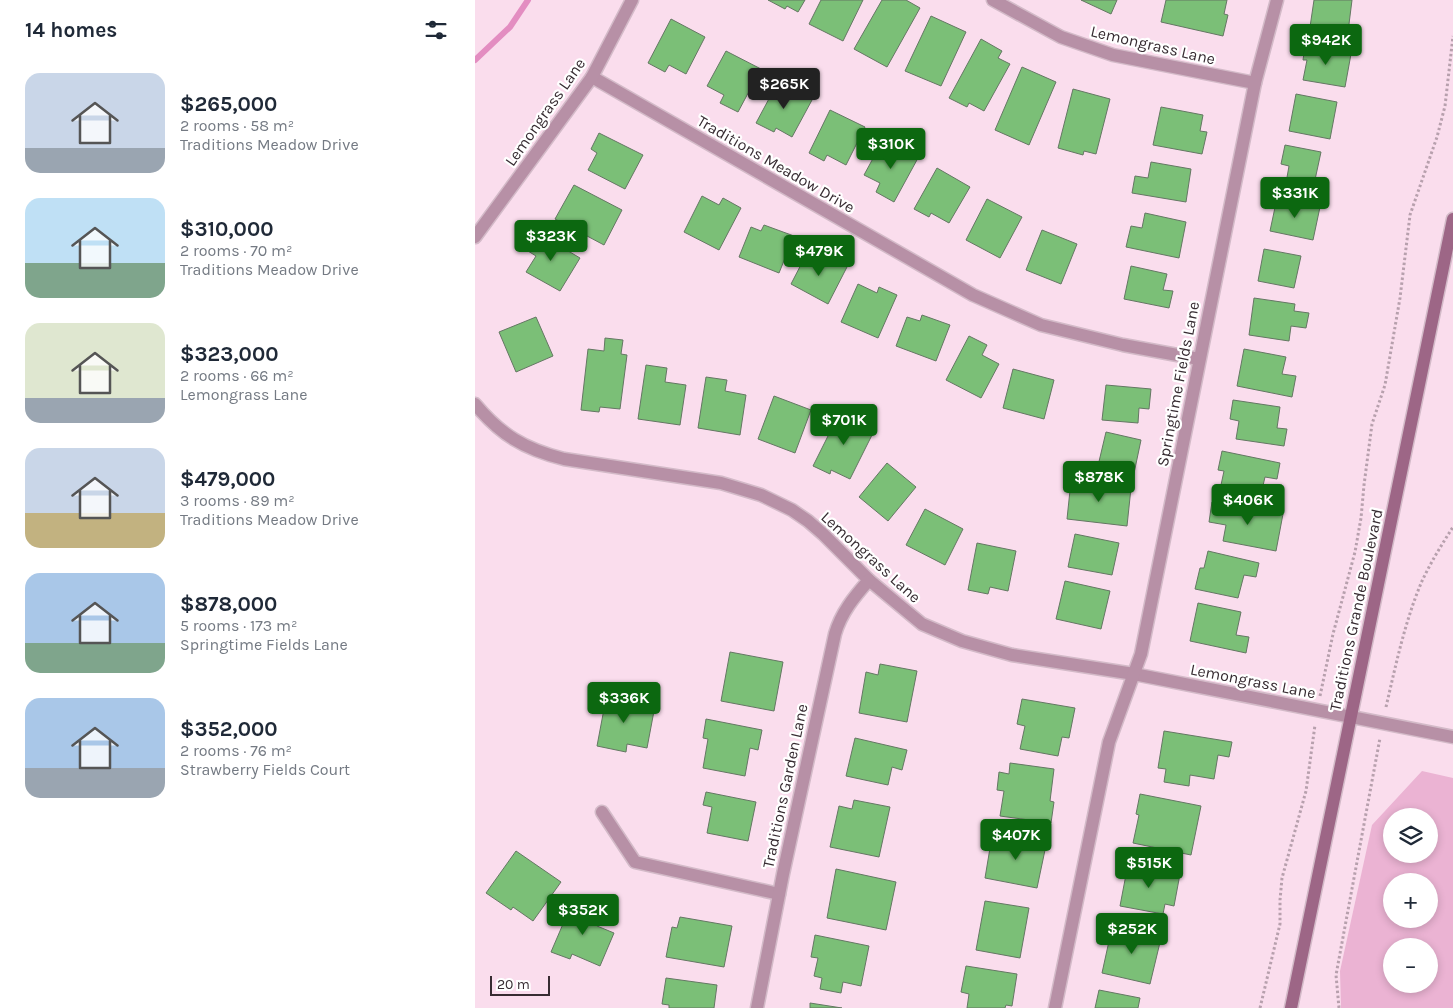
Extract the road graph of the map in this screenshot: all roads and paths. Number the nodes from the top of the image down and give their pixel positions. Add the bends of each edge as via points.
1 (632, 0) edge
2 (993, 0) edge
3 (1277, 0) edge
4 (1453, 36) edge
5 (592, 77) junction
6 (1255, 83) junction
7 (1453, 219) edge
8 (475, 237) edge
9 (1199, 359) junction
10 (475, 404) edge
11 (1453, 527) edge
12 (869, 580) junction
13 (1134, 674) junction
14 (1320, 696) dead end
15 (1386, 709) dead end
16 (1350, 716) junction
17 (1314, 731) dead end
18 (1453, 737) edge
19 (1380, 740) dead end
20 (602, 812) dead end
21 (779, 894) junction
22 (757, 1008) edge
23 (1055, 1008) edge
24 (1260, 1008) edge
25 (1291, 1008) edge
26 (1339, 1008) edge

1 - 5 street, Lemongrass Lane
2 - 6 street, Lemongrass Lane via 1061,37 1103,52
3 - 6 street, Springtime Fields Lane
4 - 14 path via 1445,106 1409,216 1400,298 1385,385 1372,424 1355,552
5 - 8 street, Lemongrass Lane
5 - 9 street, Traditions Meadow Drive via 973,295 1041,326
6 - 9 street, Springtime Fields Lane
7 - 16 main road, Traditions Grande Boulevard
9 - 13 street, Springtime Fields Lane via 1141,654
10 - 12 street, Lemongrass Lane via 511,439 548,455 721,483 761,495 807,521
11 - 15 path via 1423,580 1410,612
12 - 13 street, Lemongrass Lane via 922,624 962,642 1012,655
12 - 21 street, Traditions Garden Lane via 838,622
13 - 16 street, Lemongrass Lane
13 - 23 street, Springtime Fields Lane via 1109,742
16 - 18 street, Lemongrass Lane
16 - 25 main road, Traditions Grande Boulevard
17 - 24 path via 1306,791 1283,878 1280,924
19 - 26 path via 1335,975
20 - 21 street via 635,862
21 - 22 street, Traditions Garden Lane

